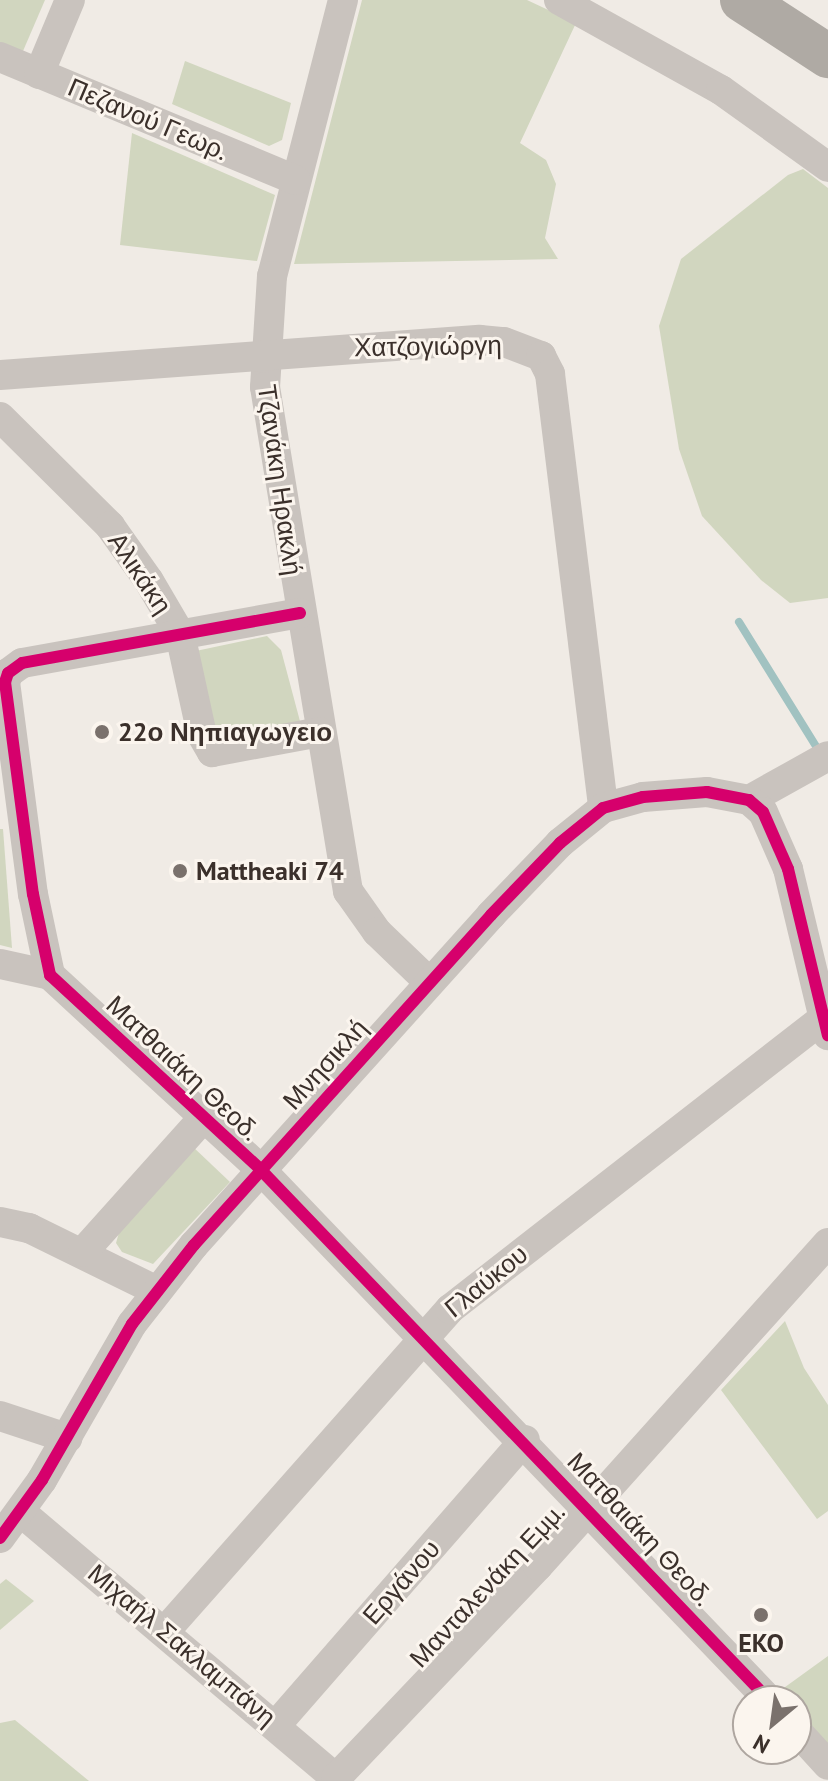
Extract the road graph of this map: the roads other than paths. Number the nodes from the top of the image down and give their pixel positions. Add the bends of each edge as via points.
1 (70, 0) edge
2 (343, 0) edge
3 (742, 0) edge
4 (564, 2) edge
5 (828, 56) edge
6 (0, 57) edge
7 (39, 74) junction
8 (828, 167) edge
9 (295, 180) junction
10 (264, 352) junction
11 (0, 375) edge
12 (0, 417) edge
13 (300, 613) junction
14 (180, 634) junction
15 (320, 732) junction
16 (828, 756) edge
17 (749, 800) junction
18 (603, 808) junction
19 (0, 964) edge
20 (50, 975) junction
21 (429, 982) junction
22 (826, 1027) edge
23 (205, 1116) junction
24 (260, 1169) junction
25 (0, 1222) edge
26 (828, 1243) edge
27 (83, 1252) junction
28 (157, 1291) junction
29 (422, 1337) junction
30 (0, 1416) edge
31 (67, 1438) junction
32 (525, 1440) junction
33 (589, 1507) junction
34 (22, 1513) junction
35 (0, 1538) edge
36 (166, 1630) junction
37 (755, 1685) edge
38 (277, 1724) junction
39 (812, 1748) edge
40 (828, 1765) edge
41 (338, 1779) edge

1 - 7 street
2 - 9 street, Τζανάκη Ηρακλή
3 - 5 highway
4 - 8 street via 721,90
6 - 7 street, Πεζανού Γεωρ.
7 - 9 street, Πεζανού Γεωρ.
9 - 10 street, Τζανάκη Ηρακλή via 272,276
10 - 11 street, Χατζογιώργη
10 - 13 street, Τζανάκη Ηρακλή via 269,430
10 - 18 street, Χατζογιώργη via 480,340 504,342 541,356 550,374
12 - 14 street, Αλικάκη via 110,526
13 - 14 street
13 - 15 street, Τζανάκη Ηρακλή
14 - 15 street, Αλικάκη via 202,735 212,752
14 - 20 street via 22,663 5,682
15 - 21 street, Τζανάκη Ηρακλή via 348,891 377,932
16 - 17 street
17 - 18 street, Μνησικλή via 730,794 675,793
17 - 22 street via 776,833
18 - 21 street, Μνησικλή via 544,858
19 - 20 street
20 - 23 street, Ματθαιάκη Θεοδ.
21 - 24 street, Μνησικλή
22 - 29 street, Γλαύκου via 473,1288
23 - 24 street, Ματθαιάκη Θεοδ.
23 - 27 street
24 - 28 street, Μνησικλή
24 - 29 street, Ματθαιάκη Θεοδ.
25 - 27 street via 29,1228
26 - 33 street, Μανταλενάκη Εμμ.
27 - 28 street
28 - 31 street, Μνησικλή via 116,1350
29 - 32 street, Ματθαιάκη Θεοδ.
29 - 36 street, Γλαύκου
30 - 31 street
31 - 34 street, Μνησικλή
32 - 33 street, Ματθαιάκη Θεοδ.
32 - 38 street, Εργάνου
33 - 37 street, Ματθαιάκη Θεοδ.
33 - 41 street, Μανταλενάκη Εμμ.
34 - 35 street, Μνησικλή
34 - 36 street, Μιχαήλ Σακλαμπάνη
36 - 38 street, Μιχαήλ Σακλαμπάνη
38 - 41 street, Μιχαήλ Σακλαμπάνη
39 - 40 street

